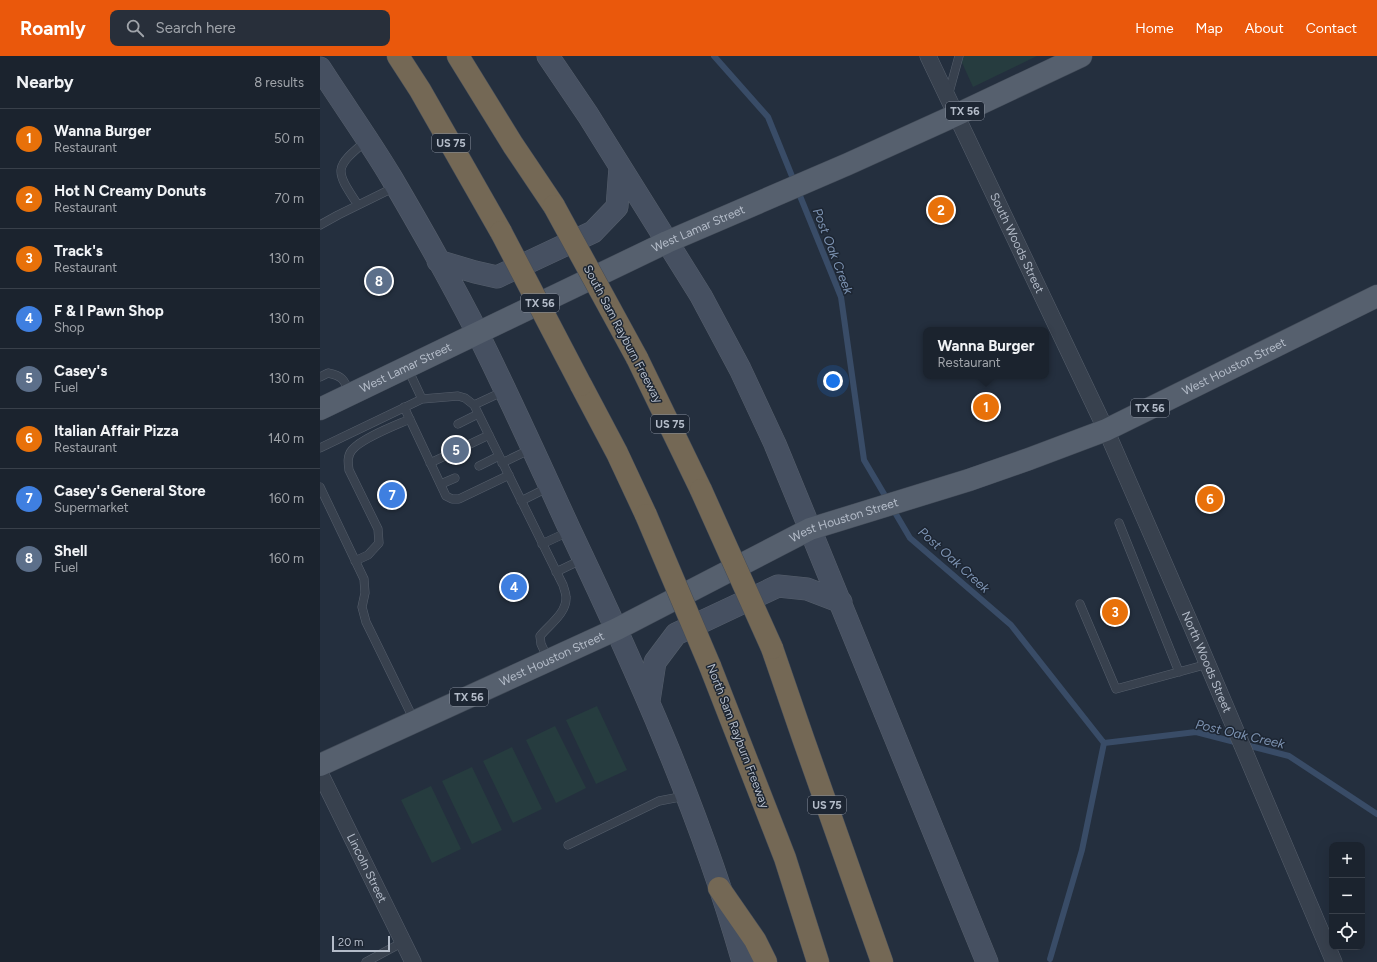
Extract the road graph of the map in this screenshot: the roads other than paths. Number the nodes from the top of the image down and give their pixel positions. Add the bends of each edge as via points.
1 (398, 56) edge
2 (458, 56) edge
3 (548, 56) edge
4 (928, 56) edge
5 (959, 56) edge
6 (1081, 56) edge
7 (320, 68) edge
8 (951, 106) junction
9 (367, 140) junction
10 (620, 167) junction
11 (396, 187) junction
12 (358, 205) junction
13 (320, 226) edge
14 (667, 242) junction
15 (438, 261) junction
16 (1377, 296) edge
17 (478, 334) junction
18 (407, 367) junction
19 (320, 377) edge
20 (504, 390) junction
21 (350, 395) junction
22 (422, 399) junction
23 (474, 406) junction
24 (404, 407) junction
25 (320, 409) edge
26 (478, 414) junction
27 (410, 419) junction
28 (458, 424) dead end
29 (1106, 430) junction
30 (489, 435) junction
31 (468, 445) dead end
32 (320, 448) edge
33 (532, 449) junction
34 (444, 456) dead end
35 (501, 459) junction
36 (430, 463) junction
37 (478, 466) dead end
38 (509, 475) junction
39 (455, 478) dead end
40 (441, 484) junction
41 (550, 486) junction
42 (320, 487) edge
43 (521, 501) junction
44 (1119, 523) dead end
45 (810, 528) junction
46 (571, 530) junction
47 (542, 544) junction
48 (584, 559) junction
49 (355, 561) junction
50 (556, 572) junction
51 (841, 602) junction
52 (1080, 604) dead end
53 (617, 629) junction
54 (549, 660) junction
55 (1208, 664) junction
56 (1179, 672) junction
57 (649, 701) junction
58 (415, 722) junction
59 (320, 766) edge
60 (320, 773) edge
61 (688, 795) junction
62 (568, 845) dead end
63 (719, 888) junction
64 (404, 942) junction
65 (366, 962) edge
66 (413, 962) edge
67 (743, 962) edge
68 (766, 962) edge
69 (818, 962) edge
70 (882, 962) edge
71 (987, 962) edge
72 (1334, 962) edge

1 - 69 highway, North Sam Rayburn Freeway / US 75, bridge via 501,232 617,453 646,515 710,666 785,858
2 - 70 highway, South Sam Rayburn Freeway / US 75, bridge via 512,145 554,206 637,358 701,490 772,648
3 - 10 main road
4 - 8 street, South Woods Street
5 - 8 lane
6 - 8 main road, West Lamar Street / TX 56
7 - 9 main road
8 - 14 main road, West Lamar Street / TX 56 via 848,164
8 - 29 street, South Woods Street
9 - 11 main road
9 - 12 lane via 346,158 341,167 341,176
10 - 14 main road
10 - 15 main road via 617,207 594,232 497,277
11 - 12 lane
11 - 15 main road
12 - 13 lane
14 - 17 main road, West Lamar Street / TX 56
14 - 45 main road via 701,296 740,369
15 - 17 main road
16 - 29 main road, West Houston Street / TX 56
17 - 18 main road, West Lamar Street / TX 56
17 - 20 main road
18 - 21 main road, West Lamar Street / TX 56
18 - 22 lane
19 - 21 lane via 328,372 336,374 343,379
20 - 23 lane
20 - 33 main road
21 - 25 main road, West Lamar Street / TX 56
22 - 23 lane via 458,396 465,398
22 - 24 lane
23 - 26 lane
24 - 27 lane
24 - 32 lane
26 - 28 lane
26 - 30 lane
27 - 36 lane
27 - 49 lane via 363,441 351,450 347,460 349,470 378,529 379,543 368,555
29 - 45 main road, West Houston Street / TX 56 via 969,480
29 - 55 street, North Woods Street
30 - 31 lane
30 - 35 lane
33 - 35 lane
33 - 41 main road
34 - 36 lane
35 - 37 lane
35 - 38 lane
36 - 40 lane
38 - 40 lane via 459,499 446,496
38 - 43 lane
39 - 40 lane
41 - 43 lane
41 - 46 main road
42 - 49 lane
43 - 47 lane
44 - 56 lane
45 - 51 main road
45 - 53 main road, West Houston Street / TX 56
46 - 47 lane
46 - 48 main road
47 - 50 lane
48 - 50 lane
48 - 53 main road
49 - 58 lane via 364,579 362,607 366,622
50 - 54 lane via 566,598 563,610 540,636
51 - 57 main road via 808,588 778,586 676,634 655,662
51 - 71 main road
52 - 56 lane via 1116,689
53 - 54 main road, West Houston Street / TX 56
53 - 57 main road
54 - 58 main road, West Houston Street / TX 56
55 - 56 lane
55 - 72 street, North Woods Street
57 - 61 main road
58 - 59 main road, West Houston Street / TX 56
60 - 64 street, Lincoln Street
61 - 62 lane via 659,801
61 - 63 main road
63 - 67 main road
63 - 68 highway via 755,940
64 - 65 lane
64 - 66 street, Lincoln Street

